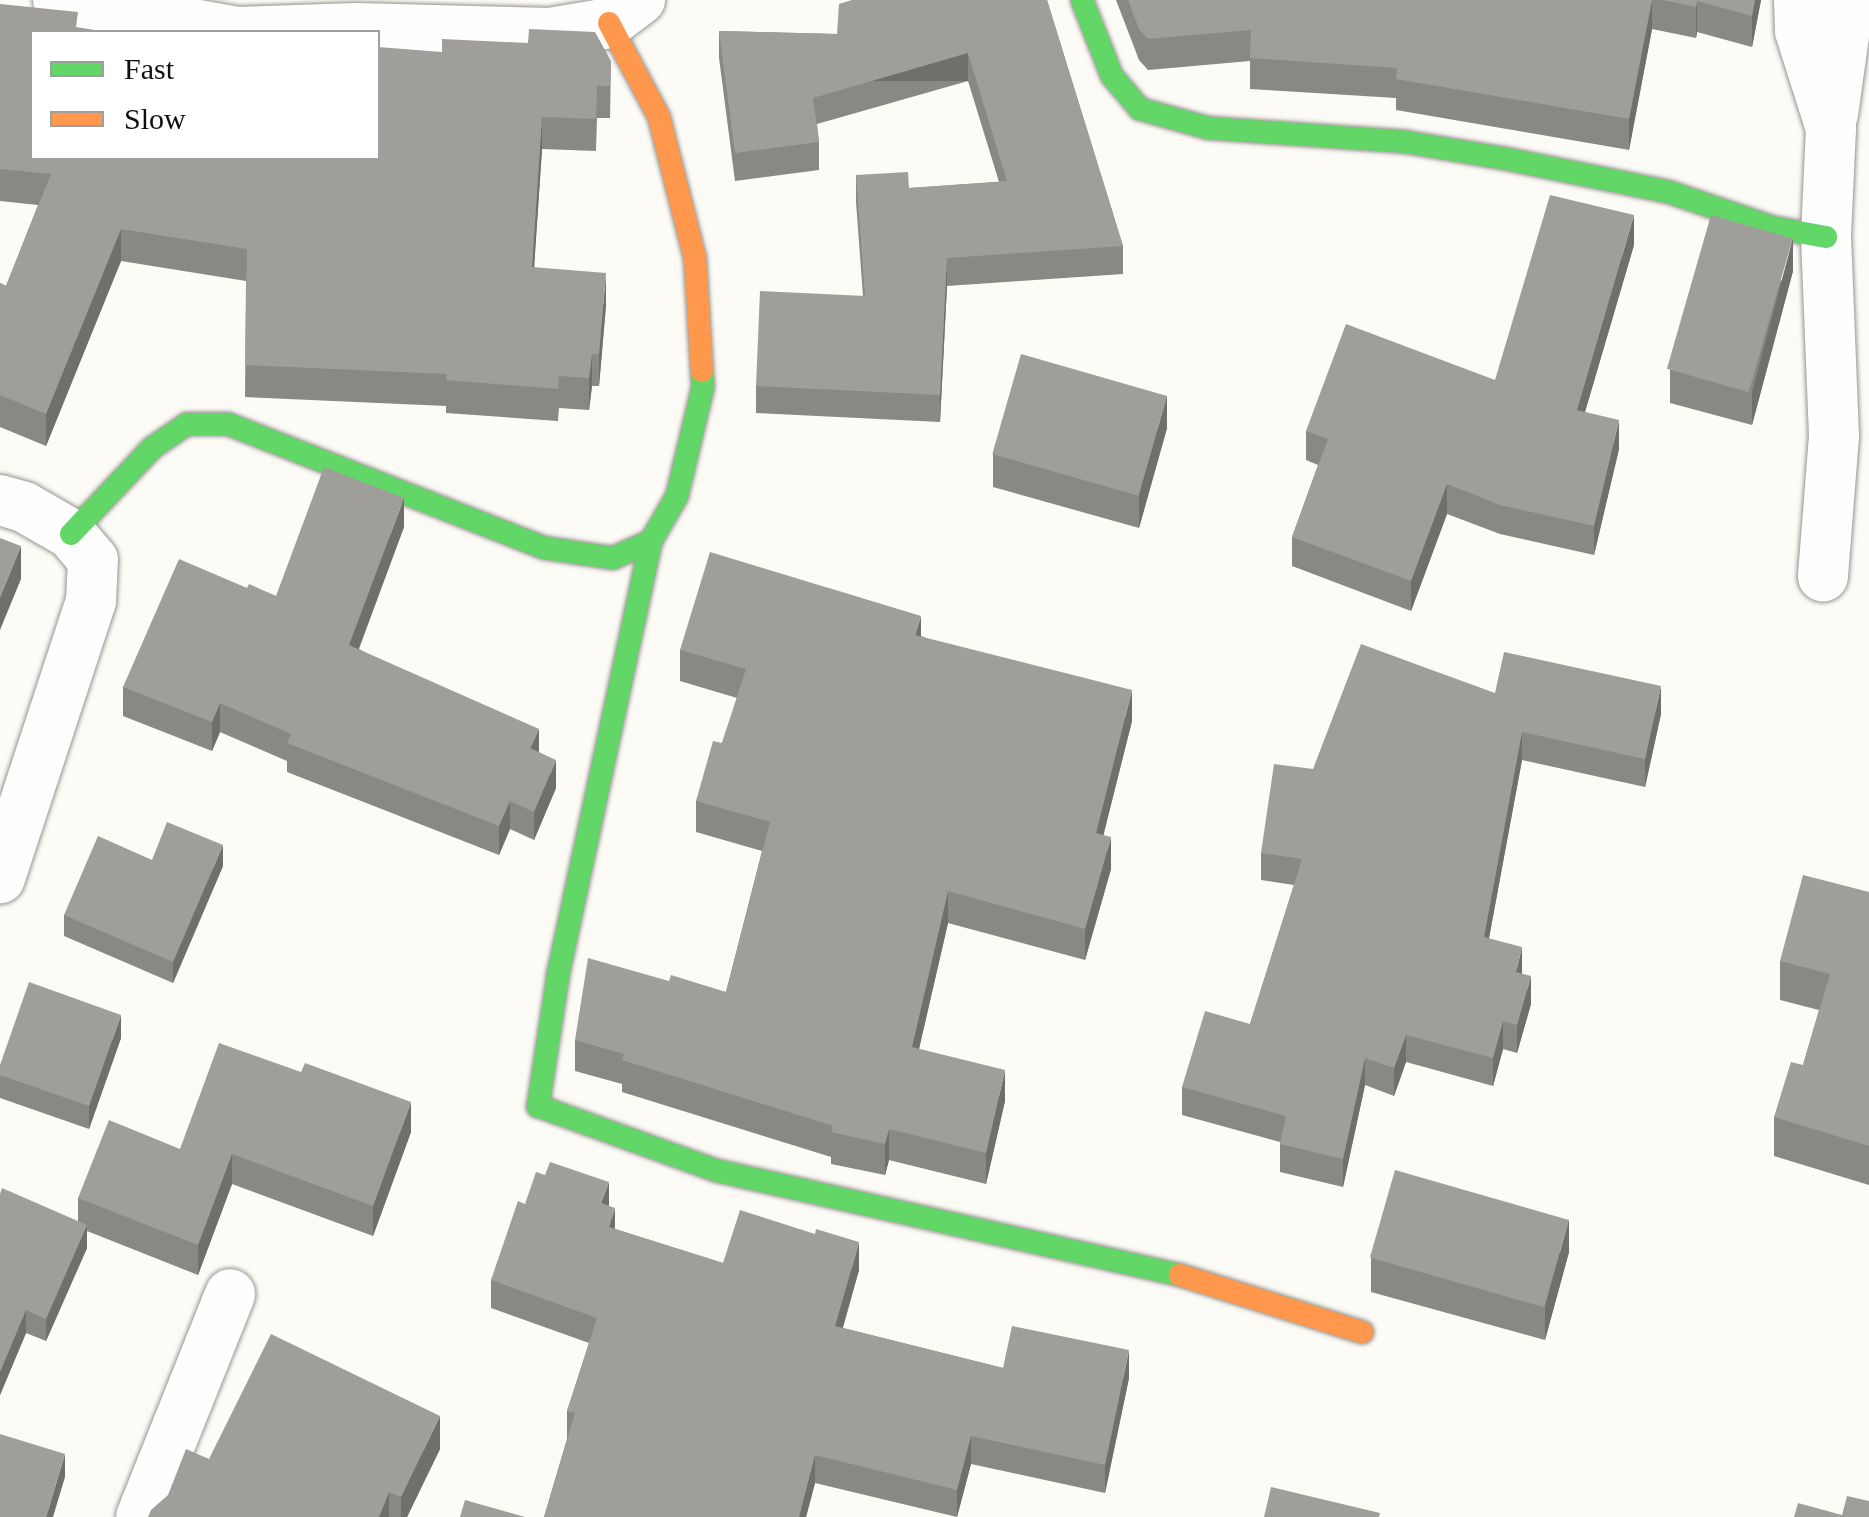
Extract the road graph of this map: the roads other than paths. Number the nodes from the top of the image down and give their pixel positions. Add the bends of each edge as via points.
1 (58, 0) edge
2 (1082, 0) edge
3 (1799, 0) edge
4 (1849, 0) edge
5 (625, 11) edge
6 (226, 30) edge
7 (296, 30) edge
8 (1831, 129) junction
9 (1826, 238) junction
10 (0, 500) edge
11 (70, 534) junction
12 (651, 541) junction
13 (1823, 576) dead end
14 (0, 878) edge
15 (230, 1294) dead end
16 (1362, 1332) dead end
17 (140, 1517) edge

1 - 6 street
2 - 9 street via 1112,76 1140,109 1208,128 1406,142 1502,158 1669,192
3 - 8 street via 1800,31
4 - 8 street
5 - 7 street via 550,32
5 - 12 street via 694,258 703,387 677,496
8 - 9 street
9 - 13 street via 1834,436
10 - 11 street
11 - 12 street via 152,448 187,424 214,424 260,434 544,548 613,558
11 - 14 street via 92,560 90,601
12 - 16 street via 558,976 538,1106 718,1171 1149,1265
15 - 17 street

